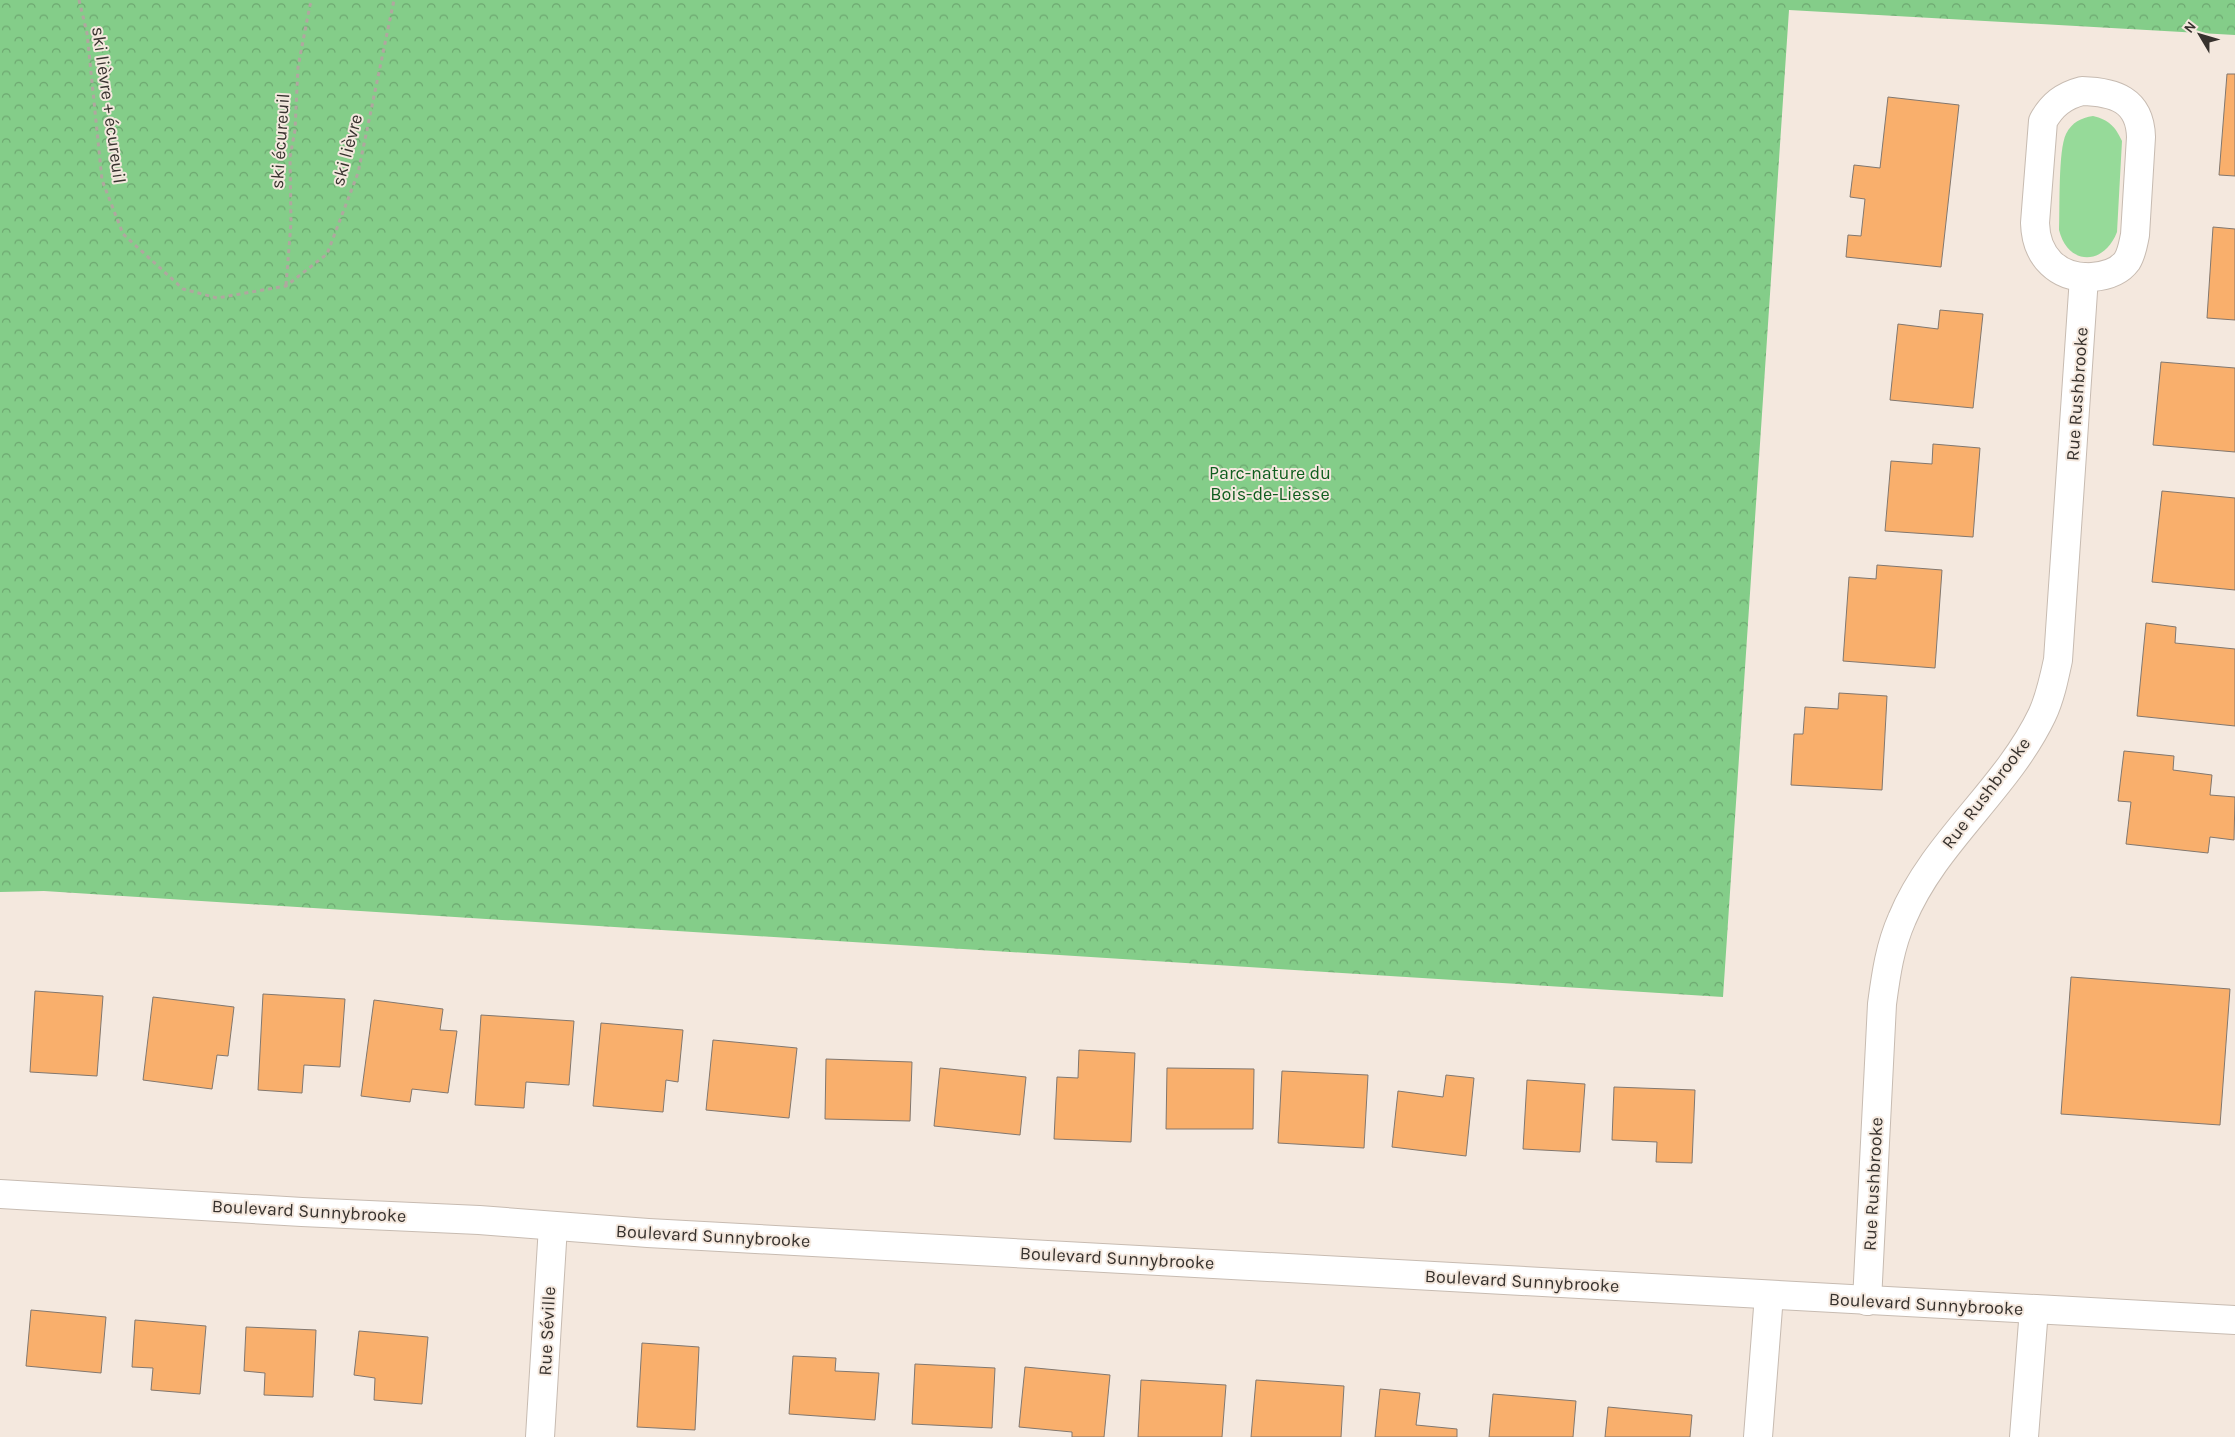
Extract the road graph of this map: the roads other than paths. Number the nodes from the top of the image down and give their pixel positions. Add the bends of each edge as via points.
1 (2084, 277) junction
2 (0, 1194) edge
3 (553, 1226) junction
4 (1769, 1295) junction
5 (1867, 1301) junction
6 (2034, 1309) junction
7 (2235, 1320) edge
8 (540, 1437) edge
9 (1758, 1437) edge
10 (2024, 1437) edge

1 - 1 street via 2118,270 2132,251 2141,122 2124,100 2082,91 2060,100 2043,121 2035,236 2046,259 2066,274
1 - 5 street, Rue Rushbrooke via 2058,660 2042,714 2031,735 1932,866 1902,918 1893,944 1882,1004
2 - 3 street, Boulevard Sunnybrooke
3 - 4 street, Boulevard Sunnybrooke
3 - 8 street, Rue Séville
4 - 5 street, Boulevard Sunnybrooke
4 - 9 street
5 - 6 street, Boulevard Sunnybrooke
6 - 7 street, Boulevard Sunnybrooke
6 - 10 street

